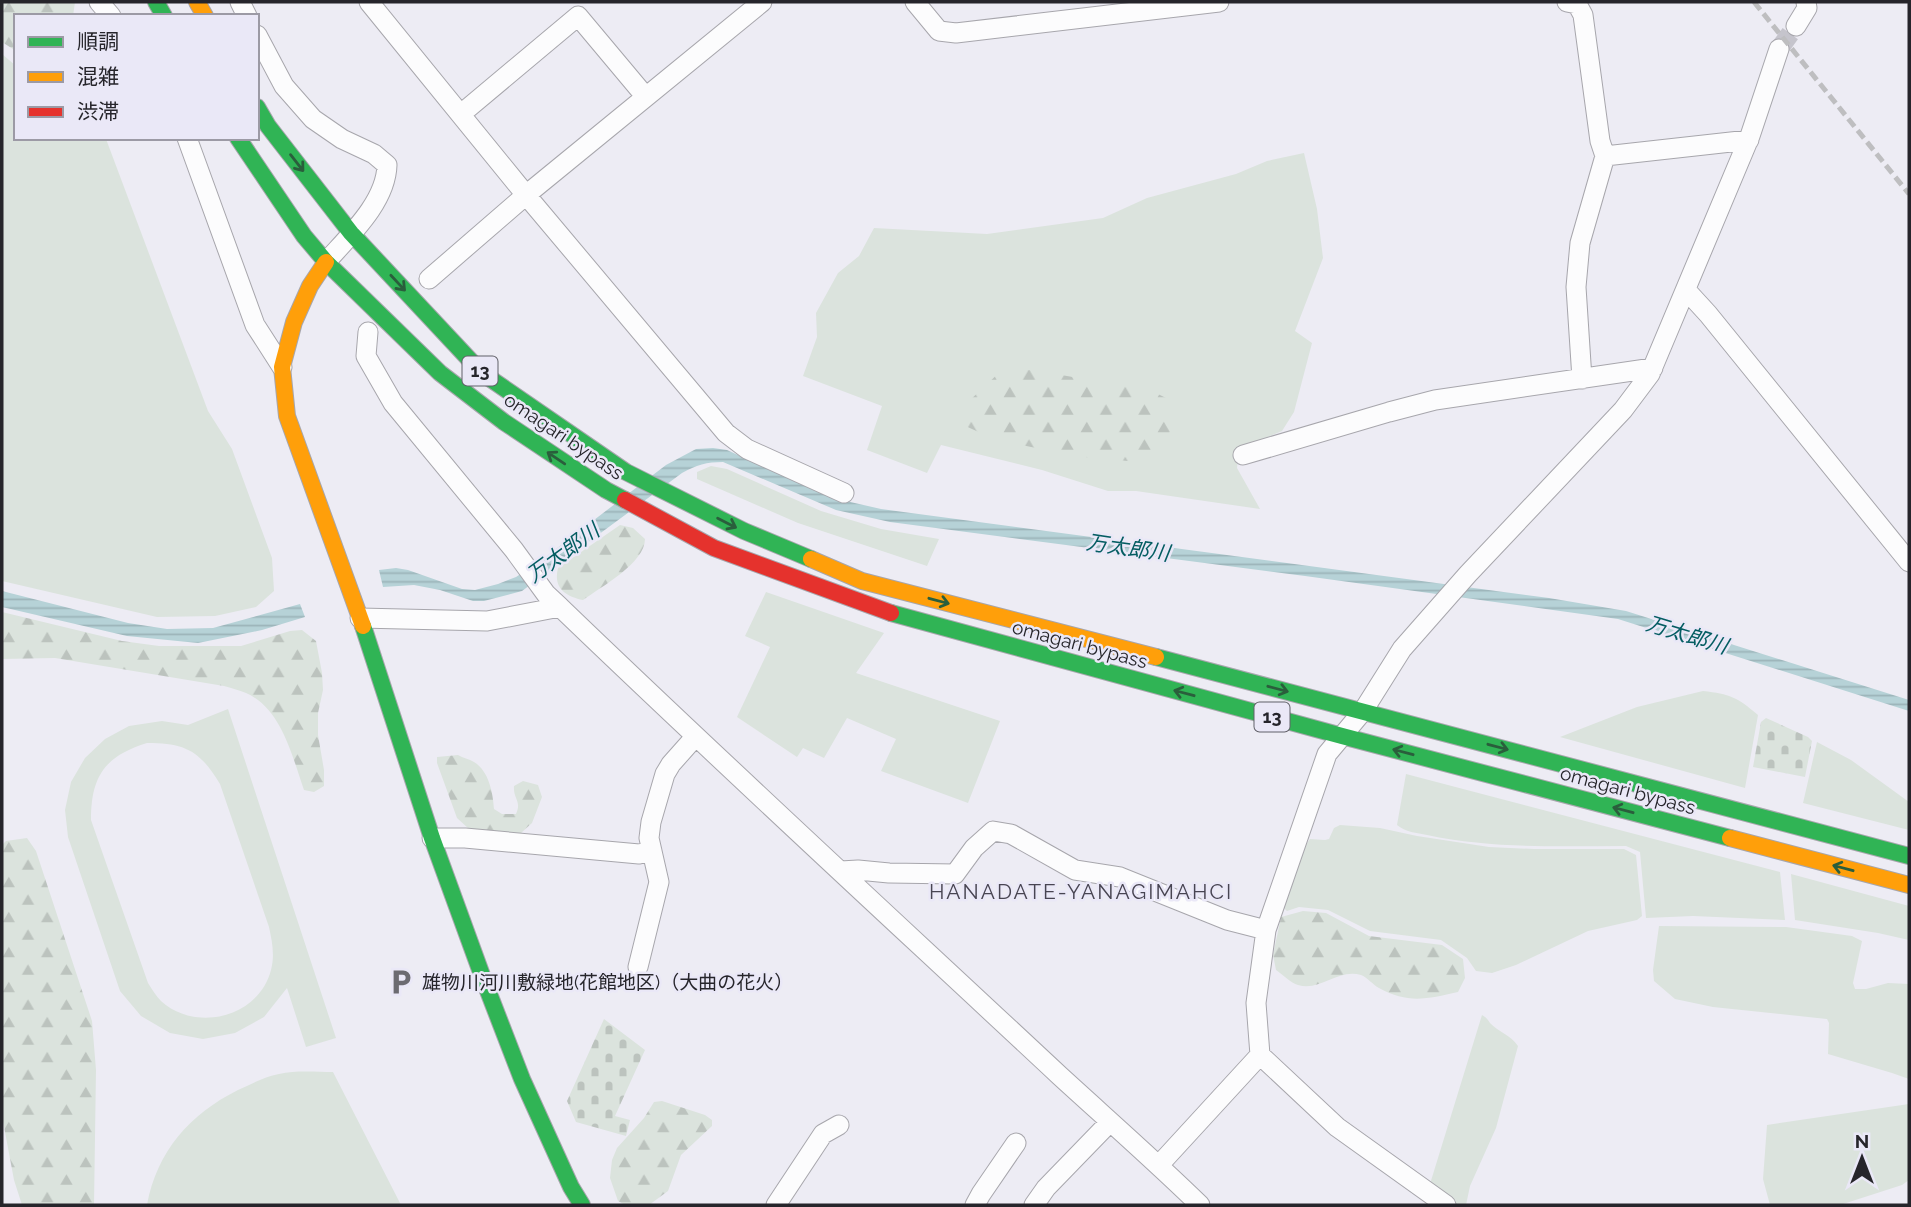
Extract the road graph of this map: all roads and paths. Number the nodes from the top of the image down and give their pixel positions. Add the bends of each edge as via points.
1 (369, 2) edge
2 (762, 2) edge
3 (915, 2) edge
4 (1219, 2) edge
5 (1567, 2) edge
6 (1805, 2) edge
7 (1796, 26) tunnel mouth
8 (259, 39) edge
9 (1779, 48) tunnel mouth
10 (645, 96) junction
11 (259, 110) edge
12 (461, 114) junction
13 (188, 140) edge
14 (239, 140) edge
15 (1749, 140) junction
16 (1605, 156) junction
17 (526, 195) junction
18 (351, 233) junction
19 (326, 262) junction
20 (429, 279) dead end
21 (1686, 290) junction
22 (368, 332) dead end
23 (282, 367) junction
24 (1653, 368) junction
25 (1582, 379) junction
26 (1243, 455) dead end
27 (844, 493) dead end
28 (1909, 562) edge
29 (553, 601) junction
30 (360, 618) junction
31 (1363, 711) junction
32 (1342, 736) junction
33 (695, 737) junction
34 (432, 838) junction
35 (652, 850) junction
36 (1909, 856) edge
37 (841, 871) junction
38 (1909, 886) edge
39 (1266, 930) junction
40 (638, 967) dead end
41 (1260, 1055) junction
42 (1110, 1122) junction
43 (839, 1125) dead end
44 (1016, 1143) dead end
45 (1159, 1165) junction
46 (582, 1205) edge
47 (776, 1205) edge
48 (975, 1205) edge
49 (1034, 1205) edge
50 (1200, 1205) edge
51 (1446, 1205) edge

1 - 12 street
2 - 10 street
3 - 4 street via 939,31 956,33
5 - 16 street via 1577,4 1583,15
6 - 7 street via 1807,8
8 - 18 street via 284,86 313,119 387,165 380,195
9 - 15 street
10 - 12 street via 578,16
10 - 17 street
11 -> 18 main road, 13
12 - 17 street
13 - 23 street via 255,325
14 - 19 main road, 13
15 - 16 street
15 - 21 street
16 - 25 street via 1580,243 1576,287
17 - 20 street
17 - 27 street via 726,433 747,449
18 - 19 street
18 -> 31 main road, omagari bypass / 13 via 482,373 626,472 744,531 862,581
19 - 23 main road via 294,322
32 -> 19 main road, omagari bypass / 13 via 906,618 714,548 614,495 504,422 440,373
21 - 24 street
21 - 28 street
22 - 29 street via 366,356 393,402
23 - 30 main road via 287,416
24 - 25 street
24 - 31 street via 1623,410 1402,649
25 - 26 street via 1435,400
29 - 30 street via 487,621
29 - 33 street
30 - 34 main road
31 - 32 street
31 -> 36 main road, omagari bypass / 13
38 -> 32 main road, omagari bypass / 13
32 - 39 street via 1327,754
33 - 35 street via 665,774 649,838
33 - 37 street
34 - 35 street via 639,853
34 - 46 main road via 522,1079
35 - 40 street via 659,882
37 - 39 street via 954,874 993,831 1011,834 1075,870 1120,877 1227,920
37 - 42 street
39 - 41 street via 1256,1003
41 - 45 street
41 - 51 street via 1337,1127
42 - 45 street
42 - 49 street
43 - 47 street via 823,1135
44 - 48 street
45 - 50 street

